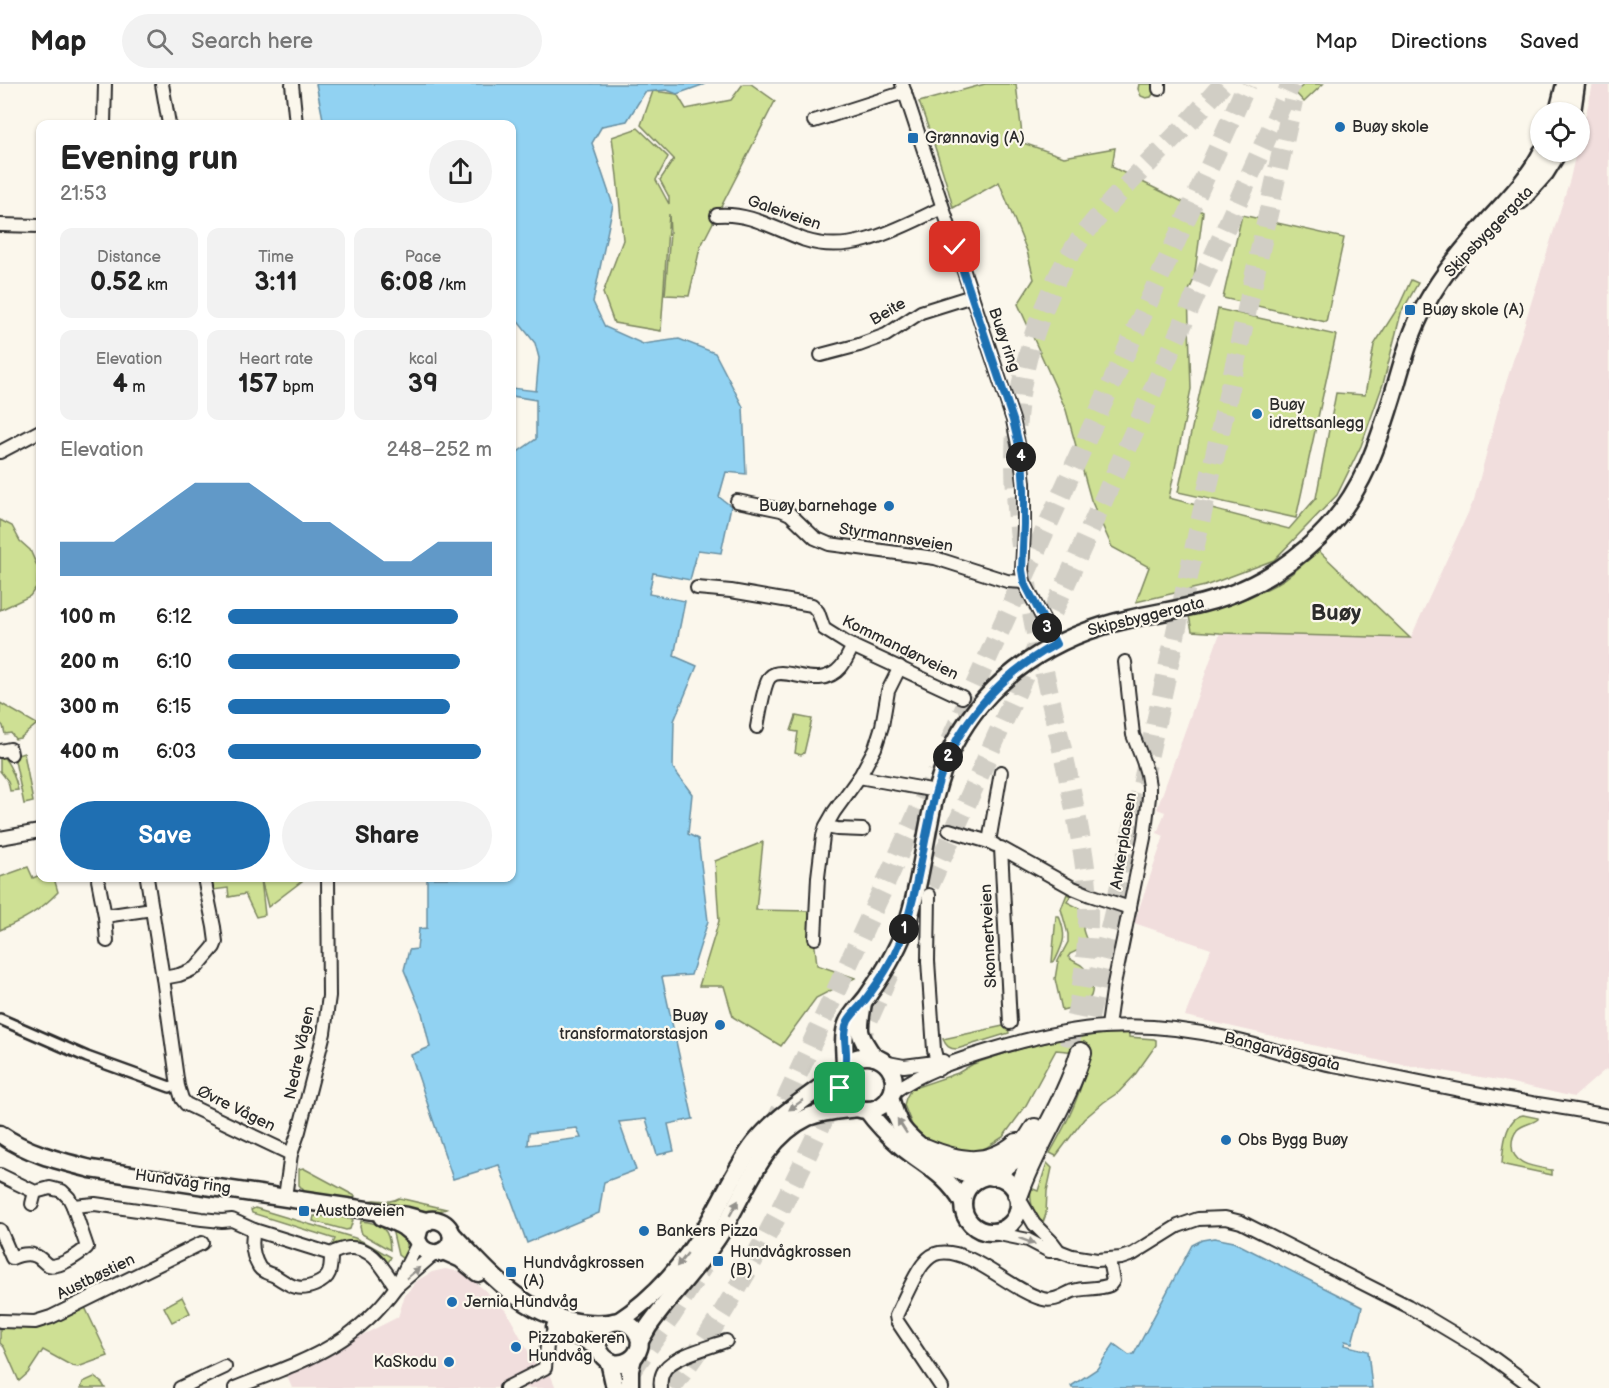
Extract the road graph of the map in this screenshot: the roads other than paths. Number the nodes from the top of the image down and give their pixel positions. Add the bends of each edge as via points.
1 (105, 84) edge
2 (162, 84) edge
3 (292, 84) edge
4 (1565, 84) edge
5 (1576, 84) edge
6 (904, 88) edge
7 (1560, 102) edge
8 (1573, 102) edge
9 (104, 120) edge
10 (168, 120) edge
11 (296, 120) edge
12 (814, 121) dead end
13 (1536, 162) edge
14 (1552, 162) edge
15 (942, 208) junction
16 (717, 215) dead end
17 (0, 225) edge
18 (36, 226) edge
19 (1440, 283) junction
20 (972, 296) junction
21 (821, 355) dead end
22 (36, 433) edge
23 (0, 452) edge
24 (737, 501) dead end
25 (1024, 582) junction
26 (697, 588) dead end
27 (1056, 644) junction
28 (853, 646) junction
29 (1125, 662) dead end
30 (900, 667) junction
31 (962, 696) dead end
32 (757, 728) dead end
33 (1001, 772) dead end
34 (859, 777) junction
35 (936, 791) junction
36 (826, 827) junction
37 (863, 830) dead end
38 (949, 830) dead end
39 (36, 832) edge
40 (0, 838) edge
41 (989, 842) junction
42 (1001, 848) junction
43 (98, 882) edge
44 (148, 882) edge
45 (205, 882) edge
46 (328, 882) edge
47 (929, 895) dead end
48 (1130, 908) junction
49 (152, 909) junction
50 (105, 916) junction
51 (815, 938) dead end
52 (107, 941) dead end
53 (163, 978) junction
54 (864, 1002) junction
55 (0, 1019) edge
56 (1010, 1023) dead end
57 (1108, 1026) junction
58 (878, 1060) junction
59 (938, 1065) junction
60 (844, 1068) junction
61 (170, 1088) dead end
62 (891, 1095) junction
63 (862, 1109) junction
64 (1609, 1116) edge
65 (1038, 1123) junction
66 (0, 1134) edge
67 (925, 1149) junction
68 (291, 1154) junction
69 (0, 1175) edge
70 (989, 1176) junction
71 (285, 1197) junction
72 (1019, 1197) junction
73 (963, 1203) junction
74 (73, 1206) junction
75 (371, 1211) junction
76 (426, 1221) junction
77 (0, 1230) edge
78 (254, 1230) junction
79 (451, 1233) junction
80 (994, 1233) junction
81 (417, 1240) junction
82 (202, 1243) dead end
83 (41, 1245) dead end
84 (1059, 1251) junction
85 (439, 1252) junction
86 (331, 1254) junction
87 (41, 1260) junction
88 (1109, 1260) junction
89 (396, 1287) junction
90 (0, 1321) edge
91 (614, 1322) junction
92 (556, 1327) junction
93 (640, 1341) junction
94 (726, 1341) dead end
95 (604, 1355) junction
96 (633, 1358) junction
97 (225, 1367) dead end
98 (180, 1388) edge
99 (235, 1388) edge
100 (506, 1388) edge
101 (615, 1388) edge
102 (630, 1388) edge
103 (661, 1388) edge
104 (942, 1388) edge
105 (1534, 1388) edge

1 - 9 street
2 - 10 street
3 - 11 street
4 - 7 main road
5 - 8 main road
6 - 12 street
6 - 15 street, Buøy ring
13 - 19 main road, Skipsbyggergata
14 - 19 main road, Skipsbyggergata via 1526,195
15 - 16 street, Galeiveien via 875,237 831,244 808,240 738,214
15 - 20 street, Buøy ring
17 - 18 street
19 - 27 main road, Skipsbyggergata via 1412,335 1362,480 1330,526 1301,554 1283,568 1216,600 1095,628
20 - 21 street, Beite via 921,312 886,335
20 - 25 street, Buøy ring via 1022,458
22 - 23 street
24 - 25 street, Styrmannsveien via 782,510 828,544 936,558 1007,581
25 - 27 street, Buøy ring
26 - 28 street, Kommandørveien via 812,605 824,629
27 - 35 main road, Skipsbyggergata via 1017,670 979,707 954,744
28 - 30 street, Kommandørveien
28 - 32 street via 842,666 826,677 772,675 766,682
29 - 48 street, Ankerplassen via 1133,735 1149,786 1147,821
30 - 31 street, Kommandørveien
30 - 34 street via 888,691 879,735
33 - 41 street
34 - 35 street
34 - 36 street
35 - 54 main road, Skipsbyggergata via 908,918 891,959
36 - 37 street
36 - 51 street via 821,845
38 - 41 street
39 - 40 street
41 - 42 street
42 - 48 street via 1073,888
42 - 56 street, Skonnertveien
43 - 50 street
44 - 49 street, Øvre Vågen
45 - 53 street via 214,947 197,967
46 - 68 street, Nedre Vågen via 329,996 319,1055
47 - 59 street via 928,961
48 - 57 street, Ankerplassen
49 - 50 street
49 - 53 street, Øvre Vågen
50 - 52 street
53 - 68 street, Øvre Vågen via 182,1099
54 - 58 main road, Skipsbyggergata via 861,1038
54 - 60 main road, Skipsbyggergata via 846,1026
55 - 61 street
57 - 59 street, Bangarvågsgata via 1043,1035
57 - 64 street, Bangarvågsgata via 1196,1032 1307,1060
58 - 59 street, Bangarvågsgata via 903,1066
58 - 60 main road via 856,1058
58 - 62 main road via 889,1068 892,1076
59 - 62 street, Bangarvågsgata
60 - 63 main road via 840,1088 850,1104
60 -> 91 main road via 763,1133 740,1164 692,1248 646,1300
62 - 63 main road via 881,1106
67 -> 62 main road via 902,1127
63 - 73 main road via 948,1182
93 -> 63 main road via 717,1238 772,1146 809,1117
65 - 67 highway via 1007,1152 988,1160 954,1160
65 - 70 highway via 1019,1154
65 - 72 highway via 1075,1051 1076,1069 1032,1160
66 - 71 main road, Hundvåg ring via 32,1151 91,1168
67 - 70 main road via 961,1172
68 - 71 street, Nedre Vågen
69 - 74 street via 34,1198 41,1189 57,1189 66,1194
70 - 72 main road via 1009,1182
70 - 73 main road via 970,1186
71 - 75 main road, Hundvåg ring
72 - 80 main road via 1017,1218
72 - 84 street via 1034,1224
73 - 80 main road via 969,1222
74 - 78 street via 95,1204 232,1220
74 - 87 street via 86,1249 57,1265
75 - 76 main road, Hundvåg ring
75 - 81 main road, Hundvåg ring via 396,1222
76 - 79 main road via 441,1221
76 - 81 main road
77 - 87 street via 12,1258 33,1255
78 - 86 street
78 - 86 street via 253,1251 258,1266 298,1288 324,1280 329,1274
79 - 85 main road via 450,1243
79 - 91 main road via 507,1289 537,1310 576,1323
80 -> 84 street
81 - 85 main road via 425,1251
81 - 89 street
82 - 90 street, Austbøstien via 51,1317 35,1322
83 - 87 street
84 - 88 street via 1085,1260
89 -> 85 street
85 - 92 main road via 469,1266 522,1310
86 - 89 street via 337,1250 364,1249 374,1256
88 - 104 street via 1113,1281 1110,1285 1046,1300 957,1254 938,1253 930,1257 922,1264 896,1316
88 - 105 street via 1133,1254 1178,1226 1198,1219 1241,1221 1408,1306 1485,1352
89 - 99 street via 366,1322 339,1343
91 - 93 main road via 631,1325
91 - 95 main road via 604,1327 598,1337
92 - 95 main road via 582,1338
92 - 100 street via 548,1345 545,1368
93 - 96 main road
94 - 103 street via 672,1362 663,1373
95 - 96 main road via 621,1363
95 - 101 main road
96 - 102 main road
97 - 98 street

